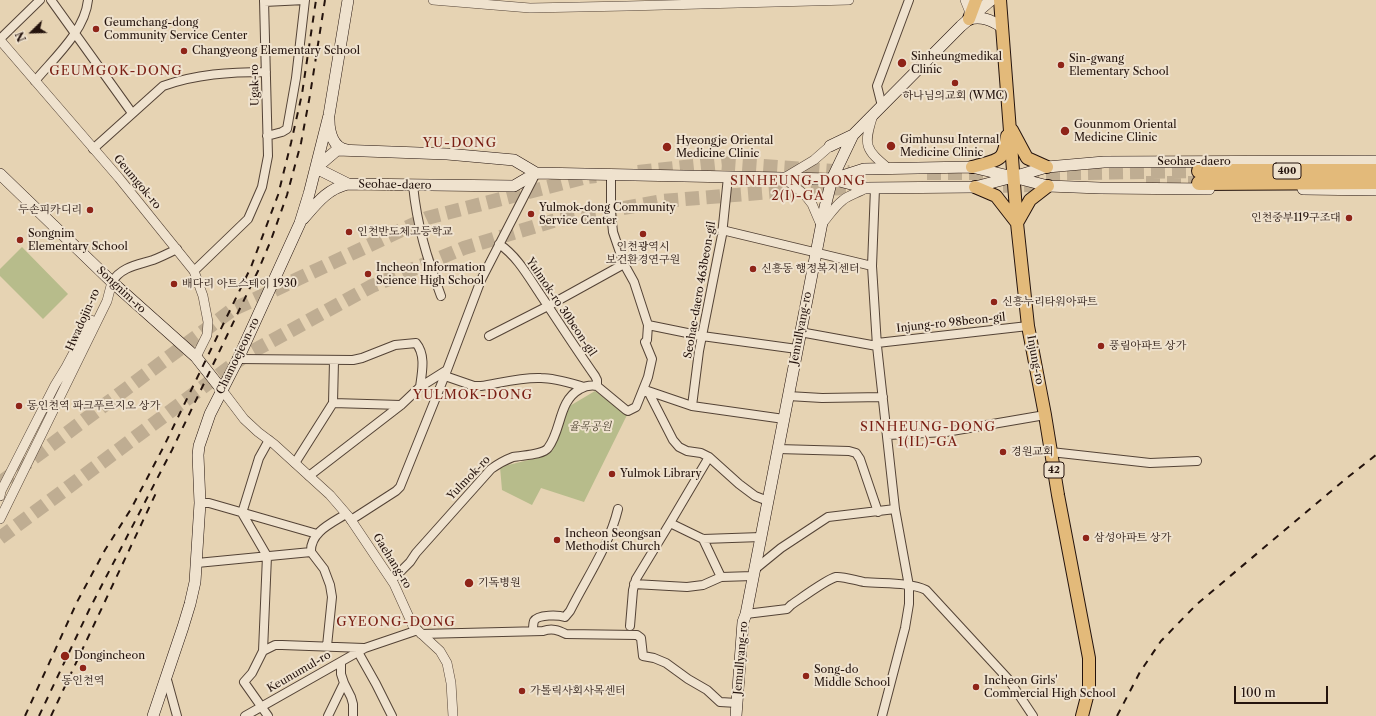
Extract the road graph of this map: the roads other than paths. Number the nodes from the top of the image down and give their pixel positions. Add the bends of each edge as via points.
1 (40, 0) edge
2 (51, 0) edge
3 (88, 0) edge
4 (305, 0) edge
5 (348, 0) edge
6 (433, 0) edge
7 (849, 0) edge
8 (909, 0) edge
9 (965, 0) edge
10 (976, 0) edge
11 (991, 0) edge
12 (1000, 0) edge
13 (264, 1) edge
14 (969, 19) junction
15 (1002, 26) junction
16 (75, 34) junction
17 (0, 39) edge
18 (266, 72) junction
19 (34, 81) junction
20 (882, 106) junction
21 (132, 113) junction
22 (873, 115) junction
23 (329, 116) junction
24 (1010, 125) junction
25 (853, 135) junction
26 (267, 136) junction
27 (830, 146) joint
28 (93, 148) junction
29 (355, 152) junction
30 (1376, 161) edge
31 (972, 167) junction
32 (1047, 167) junction
33 (316, 168) junction
34 (889, 169) junction
35 (1376, 171) edge
36 (536, 173) junction
37 (0, 174) edge
38 (611, 175) junction
39 (728, 177) junction
40 (1014, 177) junction
41 (784, 178) junction
42 (832, 179) junction
43 (1327, 182) junction
44 (1376, 182) edge
45 (348, 184) junction
46 (413, 185) junction
47 (1376, 185) edge
48 (1048, 186) junction
49 (975, 187) junction
50 (870, 188) junction
51 (1376, 190) edge
52 (300, 223) junction
53 (1017, 223) junction
54 (821, 225) junction
55 (722, 230) junction
56 (499, 244) junction
57 (177, 249) junction
58 (816, 252) junction
59 (624, 264) junction
60 (872, 266) junction
61 (194, 271) junction
62 (112, 282) junction
63 (441, 296) dead end
64 (548, 306) junction
65 (648, 325) junction
66 (1028, 326) junction
67 (800, 332) junction
68 (489, 336) dead end
69 (702, 336) junction
70 (877, 344) junction
71 (797, 349) junction
72 (196, 357) junction
73 (238, 359) junction
74 (334, 361) junction
75 (448, 368) junction
76 (445, 376) junction
77 (597, 386) junction
78 (420, 387) junction
79 (584, 387) junction
80 (222, 390) junction
81 (645, 392) junction
82 (788, 396) junction
83 (883, 397) junction
84 (333, 403) junction
85 (401, 405) junction
86 (692, 406) junction
87 (1045, 415) junction
88 (784, 419) junction
89 (888, 435) junction
90 (269, 440) junction
91 (778, 449) junction
92 (1051, 452) junction
93 (709, 457) junction
94 (1197, 461) dead end
95 (295, 463) junction
96 (308, 476) junction
97 (0, 496) edge
98 (768, 501) junction
99 (200, 503) junction
100 (618, 509) dead end
101 (895, 509) junction
102 (878, 512) junction
103 (242, 513) junction
104 (348, 517) junction
105 (0, 519) edge
106 (670, 523) junction
107 (316, 534) junction
108 (761, 537) junction
109 (700, 538) junction
110 (311, 552) junction
111 (267, 556) junction
112 (196, 563) junction
113 (754, 573) junction
114 (721, 577) junction
115 (392, 580) junction
116 (634, 584) junction
117 (909, 586) junction
118 (746, 614) junction
119 (630, 626) dead end
120 (533, 631) junction
121 (420, 632) junction
122 (327, 646) junction
123 (361, 650) junction
124 (263, 651) junction
125 (341, 662) junction
126 (166, 676) junction
127 (344, 683) junction
128 (737, 703) junction
129 (262, 707) junction
130 (153, 716) edge
131 (177, 716) edge
132 (245, 716) edge
133 (268, 716) edge
134 (328, 716) edge
135 (353, 716) edge
136 (392, 716) edge
137 (453, 716) edge
138 (736, 716) edge
139 (882, 716) edge
140 (1033, 716) edge
141 (1082, 716) edge

1 - 17 street
2 - 16 street
3 - 16 street via 82,22
4 - 13 street
4 - 26 street via 287,129
5 - 23 main road, Chamoejeon-ro
6 - 7 street via 530,8
8 - 20 street via 877,86
9 - 14 street
10 - 14 main road
11 - 14 main road, Jemullyang-ro
12 - 15 main road, Injung-ro / 42
13 - 18 street, Ugak-ro
14 - 15 main road via 989,19
14 - 20 main road, Jemullyang-ro
15 - 24 main road, Injung-ro / 42
16 - 19 street
16 - 21 street
17 - 19 street, Geumgok-ro
18 - 21 street via 225,73 177,81 163,86
18 - 26 street, Ugak-ro
19 - 28 street, Geumgok-ro
20 - 22 main road, Jemullyang-ro
21 - 28 street
22 - 25 main road, Jemullyang-ro
22 - 34 street via 867,141 868,149
23 - 29 main road via 329,128 336,144 342,149
23 - 33 main road, Chamoejeon-ro
24 - 31 main road via 1002,155 996,161
24 - 32 main road via 1027,158
24 - 40 main road, Injung-ro / 42
25 - 27 main road
25 - 42 main road, Jemullyang-ro
26 - 61 street, Ugak-ro via 268,156 262,187 248,219
27 - 41 street via 814,160
28 - 57 street, Geumgok-ro
29 - 33 main road, Seohae-daero via 337,150
29 - 36 main road, Seohae-daero via 447,154 514,160
30 - 32 main road, Seohae-daero via 1104,162
31 - 34 main road, Seohae-daero
31 - 40 main road, Seohae-daero
32 - 40 main road, Seohae-daero
33 - 45 main road, Seohae-daero
33 - 52 main road, Chamoejeon-ro
34 - 42 main road, Seohae-daero via 864,169
35 - 43 highway, 400 via 1199,177
36 - 38 main road, Seohae-daero
36 - 46 main road, Seohae-daero via 514,186
36 - 56 street
37 - 62 main road, Songnim-ro
38 - 39 main road, Seohae-daero
38 - 59 street via 613,232
39 - 41 main road, Seohae-daero
39 - 55 street, Seohae-daero 463beon-gil
40 - 48 main road, Seohae-daero
40 - 49 main road, Seohae-daero
40 - 53 main road, Injung-ro / 42
41 - 42 main road, Seohae-daero
41 - 54 street via 809,200
42 - 50 main road, Seohae-daero
42 - 54 main road, Jemullyang-ro
43 - 44 highway, 400
43 - 47 highway
45 - 46 main road, Seohae-daero
45 - 52 main road via 337,186 326,194
46 - 63 street via 420,231
48 - 51 main road, Seohae-daero
48 - 53 main road via 1030,200
49 - 50 main road, Seohae-daero
49 - 53 main road via 996,196
50 - 54 street via 848,196
50 - 60 street
52 - 73 main road, Chamoejeon-ro
53 - 66 main road, Injung-ro / 42
54 - 58 main road, Jemullyang-ro
55 - 58 street
55 - 69 street, Seohae-daero 463beon-gil
56 - 64 street, Yulmok-ro 30beon-gil via 515,258
56 - 75 street via 478,285
57 - 61 street, Geumgok-ro
57 - 62 street via 131,266
58 - 60 street
58 - 67 main road, Jemullyang-ro
59 - 64 street
59 - 65 street via 634,282
60 - 70 street
61 - 72 street, Geumgok-ro via 203,296 208,322 207,335
62 - 72 main road, Songnim-ro
62 - 97 street, Hwadojin-ro via 51,392
62 - 105 street, Hwadojin-ro via 107,301
64 - 68 street
64 - 77 street, Yulmok-ro 30beon-gil via 595,376
65 - 69 street
65 - 81 street via 645,342 652,359
66 - 70 street, Injung-ro 98beon-gil
66 - 87 main road, Injung-ro / 42
67 - 70 street, Injung-ro 98beon-gil
67 - 71 main road, Jemullyang-ro
69 - 71 street
69 - 86 street, Seohae-daero 463beon-gil
70 - 83 street
71 - 82 main road, Jemullyang-ro
72 - 80 main road, Songnim-ro
73 - 74 street
73 - 80 main road, Chamoejeon-ro
74 - 78 street via 353,360 395,345 416,343 421,348 423,358
74 - 84 street
75 - 76 street
75 - 78 street
76 - 79 street via 474,386 542,378
76 - 104 street via 400,487
77 - 79 street
77 - 81 street via 628,411 636,407
78 - 85 street
79 - 115 street, Yulmok-ro via 567,400 555,437 548,449 544,452 514,457 491,468
80 - 90 street, Gaehang-ro via 244,419
80 - 99 main road, Chamoejeon-ro via 199,446
81 - 86 street
81 - 93 street via 679,447
82 - 83 street
82 - 88 main road, Jemullyang-ro
83 - 89 street
84 - 85 street
84 - 95 street
85 - 96 street
86 - 88 street
87 - 89 street via 946,432
87 - 92 main road, Injung-ro / 42
88 - 91 main road, Jemullyang-ro
89 - 101 street
90 - 95 street, Gaehang-ro
90 - 103 street via 258,458
91 - 98 main road, Jemullyang-ro
91 - 102 street via 856,453
92 - 94 street via 1150,463
92 - 141 main road, Injung-ro / 42 via 1089,658 1089,689
93 - 98 street via 755,496
93 - 106 street
95 - 96 street, Gaehang-ro
96 - 104 street, Gaehang-ro via 330,495
98 - 108 main road, Jemullyang-ro
99 - 103 street via 209,503
99 - 112 main road, Chamoejeon-ro
100 - 120 street via 600,557 570,611 565,617 539,617 534,622
101 - 102 street
101 - 117 street
102 - 113 street via 828,517 780,548
103 - 107 street
103 - 111 street
104 - 107 street
104 - 115 street, Gaehang-ro
106 - 109 street
106 - 116 street
107 - 110 street
108 - 109 street
108 - 113 main road, Jemullyang-ro
109 - 114 street
110 - 111 street
110 - 122 street via 324,569 330,585 332,597
111 - 112 street
111 - 124 street
112 - 126 main road, Chamoejeon-ro via 190,604
113 - 114 street
113 - 118 main road, Jemullyang-ro
114 - 116 street via 703,585 687,587
115 - 121 street, Gaehang-ro via 413,626
116 - 119 street
117 - 118 street via 837,577 797,600 788,609
117 - 139 street via 905,628
117 - 140 street via 926,590 1010,680
118 - 128 main road, Jemullyang-ro via 743,622
120 - 121 street, Keunumul-ro
120 - 128 street, Keunumul-ro via 548,629 566,634 637,635 641,638 643,656 666,663 707,690 720,702
121 - 123 street, Keunumul-ro
121 - 137 street, Gaehang-ro via 440,651 447,663
122 - 123 street, Keunumul-ro
122 - 124 street, Keunumul-ro via 275,645
123 - 125 street, Keunumul-ro
123 - 136 street
124 - 129 street via 252,673 244,682
125 - 127 street
125 - 129 street, Keunumul-ro
126 - 130 main road, Chamoejeon-ro
126 - 131 street
127 - 134 street
127 - 135 street via 353,704
128 - 138 main road, Jemullyang-ro
129 - 132 street, Keunumul-ro
129 - 133 street

